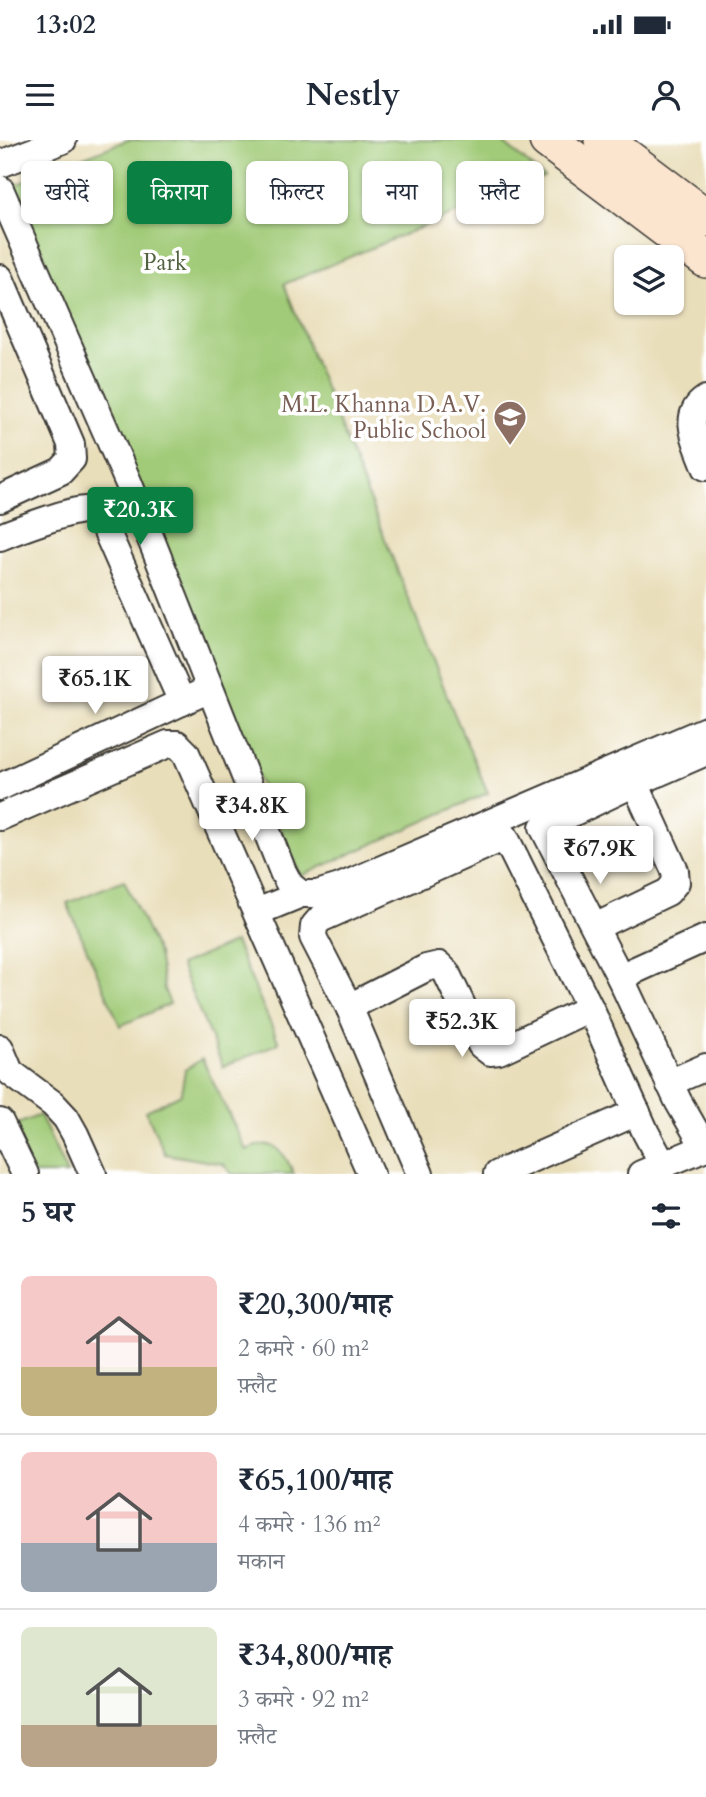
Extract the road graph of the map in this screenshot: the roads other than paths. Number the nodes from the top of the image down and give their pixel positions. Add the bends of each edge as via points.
1 (63, 140) edge
2 (548, 140) edge
3 (603, 140) edge
4 (0, 164) edge
5 (0, 189) edge
6 (706, 218) edge
7 (706, 259) edge
8 (0, 278) edge
9 (706, 399) edge
10 (706, 467) edge
11 (0, 499) edge
12 (0, 537) edge
13 (210, 689) junction
14 (182, 702) junction
15 (706, 730) edge
16 (706, 752) edge
17 (635, 783) junction
18 (0, 787) edge
19 (537, 816) junction
20 (0, 817) edge
21 (501, 829) junction
22 (301, 894) junction
23 (257, 912) junction
24 (595, 927) junction
25 (706, 939) edge
26 (620, 976) junction
27 (349, 1007) junction
28 (590, 1008) junction
29 (0, 1048) edge
30 (706, 1068) edge
31 (669, 1083) junction
32 (637, 1112) junction
33 (0, 1122) edge
34 (705, 1148) edge
35 (652, 1170) edge
36 (25, 1174) edge
37 (93, 1174) edge
38 (371, 1174) edge
39 (420, 1174) edge
40 (497, 1174) edge

1 - 4 street
2 - 7 street
3 - 6 street
5 - 13 street via 129,484
8 - 11 street via 71,444 72,459 61,471
9 - 10 street via 693,412 692,428
12 - 14 street via 83,509 94,513 106,530
13 - 14 street
13 - 22 street via 283,872
14 - 18 street
15 - 19 street
16 - 17 street
17 - 19 street
17 - 24 street via 676,871 676,882 668,892
19 - 21 street
19 - 24 street
20 - 23 street via 177,744 186,752
21 - 22 street via 340,887
21 - 27 street via 314,926 313,937
21 - 28 street
22 - 23 street
23 - 38 street
24 - 26 street
25 - 26 street
26 - 31 street
27 - 28 street via 439,965 481,1045 490,1052
27 - 39 street
28 - 32 street
29 - 37 street via 10,1072 66,1118
30 - 31 street
31 - 34 street
32 - 35 street
32 - 40 street
33 - 36 street
34 - 35 street

